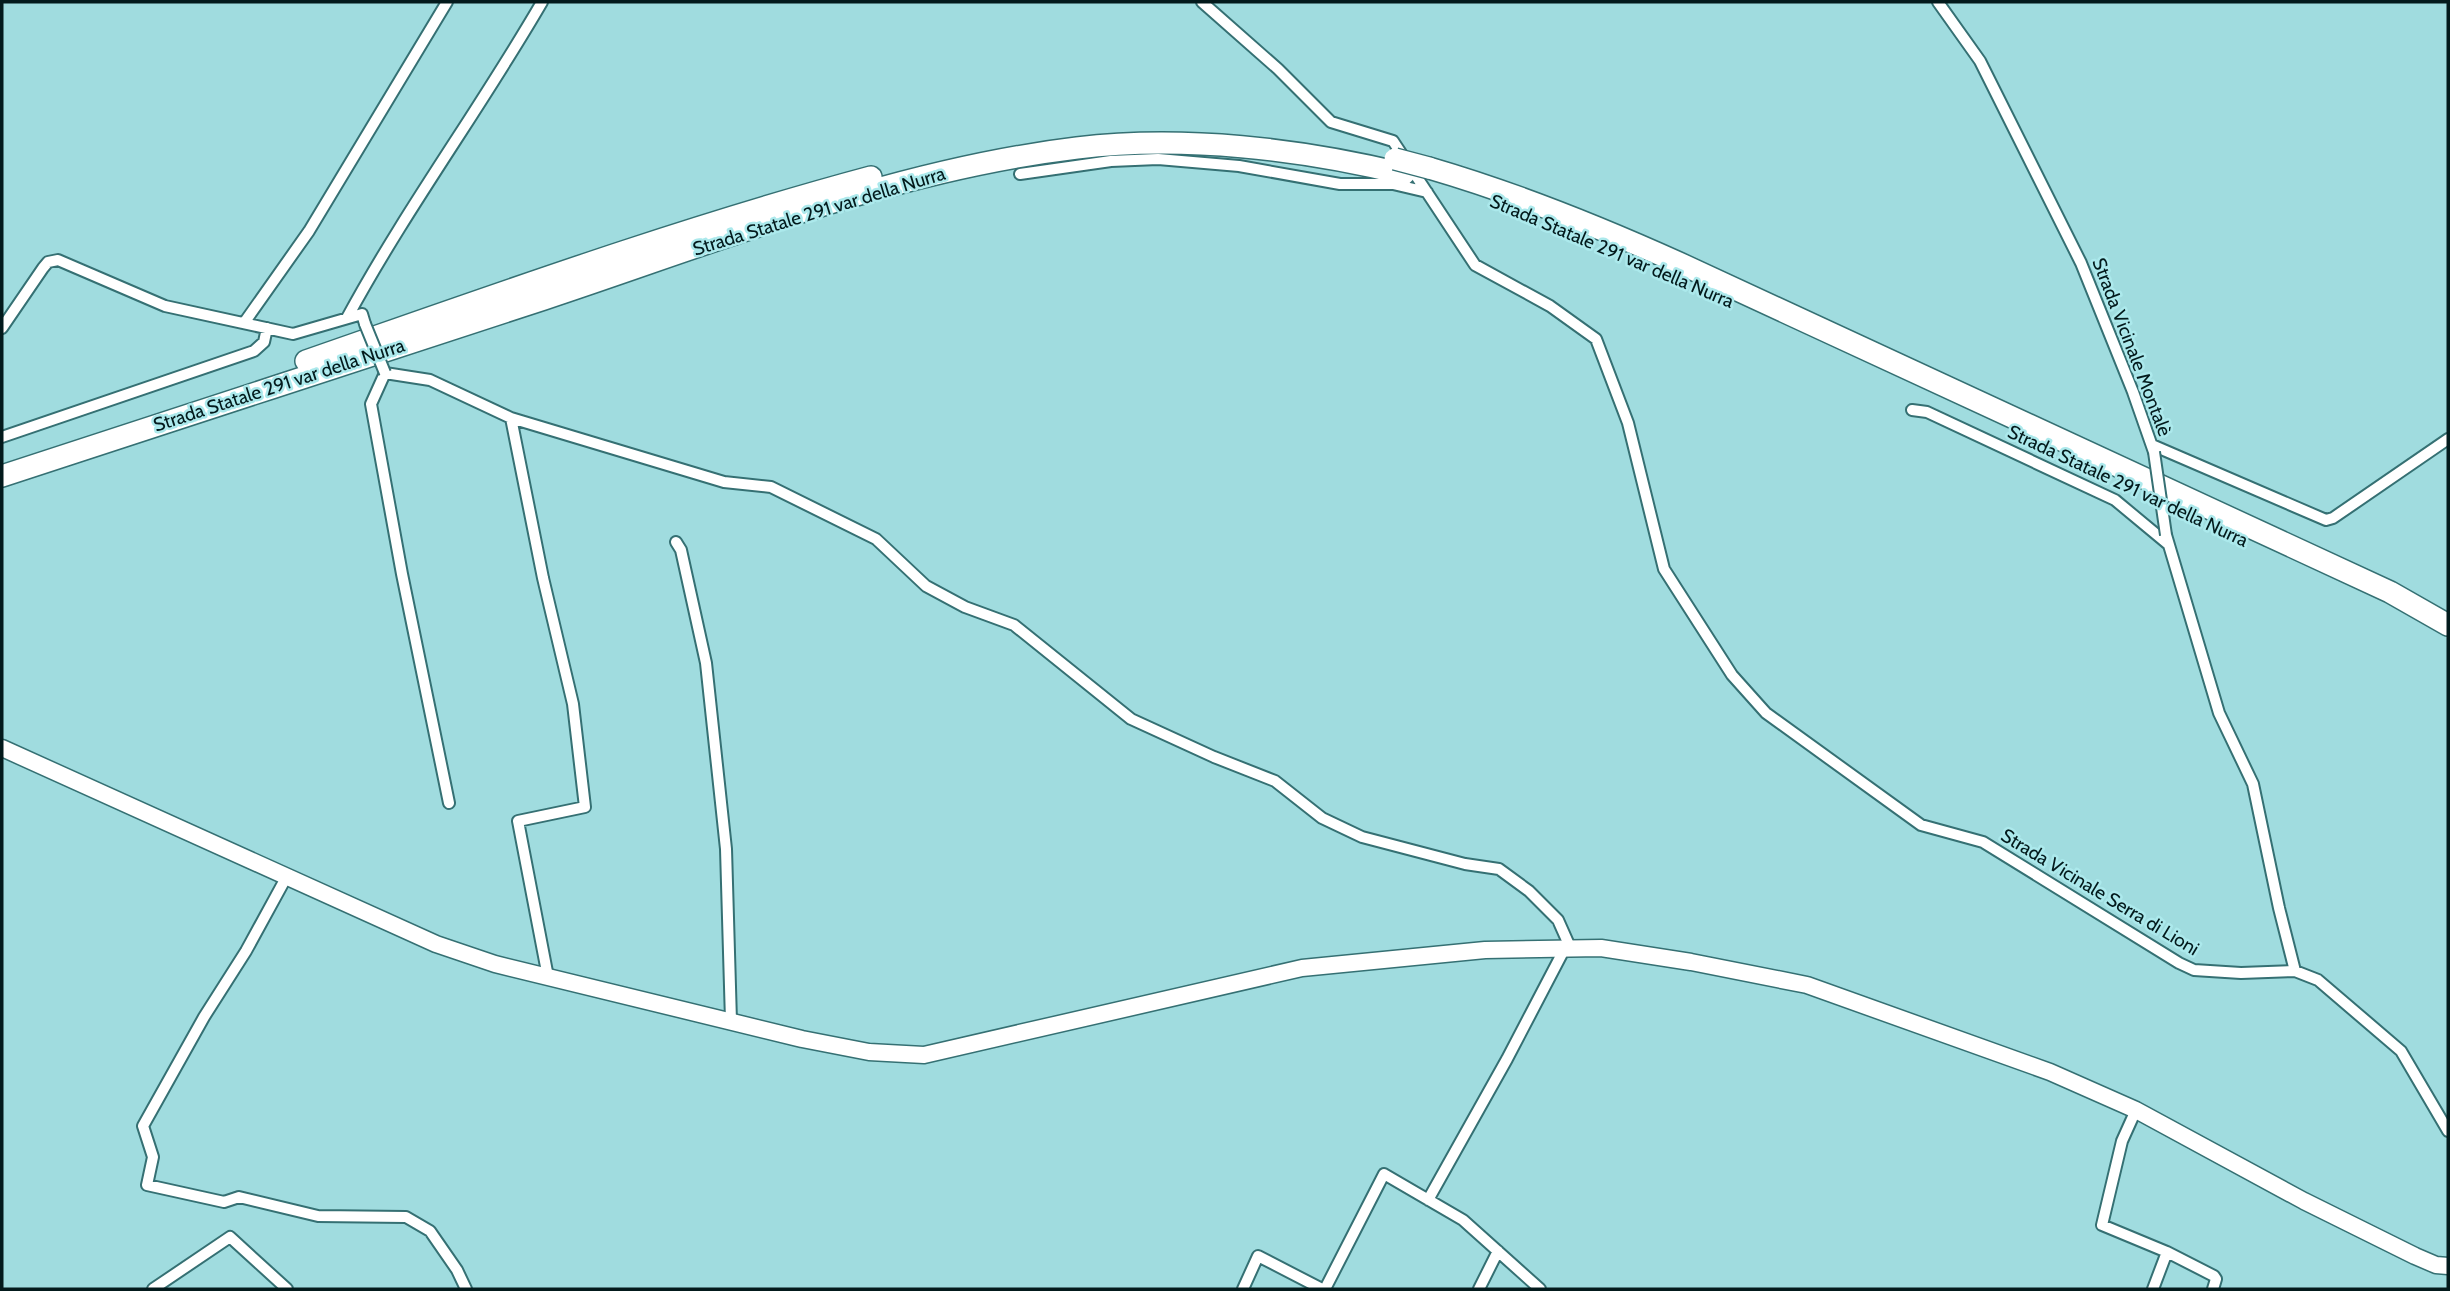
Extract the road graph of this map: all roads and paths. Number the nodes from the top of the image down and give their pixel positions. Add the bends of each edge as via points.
1 (447, 2) edge
2 (542, 2) edge
3 (1202, 2) edge
4 (1938, 2) edge
5 (1399, 166) junction
6 (1020, 174) dead end
7 (1430, 181) junction
8 (347, 318) junction
9 (244, 323) junction
10 (2, 328) edge
11 (267, 328) junction
12 (385, 373) junction
13 (1912, 410) dead end
14 (511, 418) junction
15 (2, 437) edge
16 (2448, 439) edge
17 (2153, 448) junction
18 (2, 462) edge
19 (2, 475) edge
20 (2167, 539) junction
21 (676, 542) dead end
22 (2448, 625) edge
23 (2448, 639) edge
24 (2, 748) edge
25 (449, 803) dead end
26 (286, 876) junction
27 (1568, 948) junction
28 (2295, 971) junction
29 (548, 977) junction
30 (730, 1021) junction
31 (2136, 1110) junction
32 (2448, 1131) edge
33 (1428, 1200) junction
34 (1498, 1251) junction
35 (2167, 1252) junction
36 (2448, 1266) edge
37 (153, 1289) edge
38 (287, 1289) edge
39 (466, 1289) edge
40 (1243, 1289) edge
41 (1323, 1289) edge
42 (1479, 1289) edge
43 (1539, 1289) edge
44 (2153, 1289) edge
45 (2213, 1289) edge

1 - 9 street via 309,231
2 - 8 street
3 - 7 street, Strada Vicinale Serra di Lioni via 1331,122 1394,141
4 - 17 street, Strada Vicinale Montalè via 1980,61 2076,251
5 - 7 highway, Strada Statale 291 var della Nurra, bridge
5 - 18 highway, Strada Statale 291 var della Nurra via 1271,136 1089,135 990,147 821,190
5 - 19 highway, Strada Statale 291 var della Nurra via 1275,150 1155,145 1079,148 928,175
6 - 7 street via 1158,159 1239,166 1340,184
7 - 22 highway, Strada Statale 291 var della Nurra via 1493,186 1610,232 2390,592
7 - 23 highway, Strada Statale 291 var della Nurra via 1488,198 1635,257 2204,524 2377,600
7 - 28 street, Strada Vicinale Serra di Lioni via 1475,265 1550,306 1596,339 1628,423 1664,569 1732,675 1766,713 1921,825 1983,842 2179,964 2194,970 2241,973
8 - 11 street via 293,334
8 - 12 street, bridge via 362,314
9 - 10 street via 165,306 58,260 43,268
9 - 11 street
11 - 15 street via 264,341 254,351
12 - 14 street via 430,380
12 - 25 street via 371,404
13 - 20 street via 1927,412 2115,500
14 - 27 street via 724,482 771,487 876,539 926,586 1014,625 1131,719 1276,780 1322,818 1362,836 1499,869 1558,920
14 - 29 street via 573,704 585,807 518,821
16 - 17 street via 2326,520
17 - 20 street, Strada Vicinale Montalè, bridge
20 - 28 street, Strada Vicinale Montalè via 2218,713 2253,784
21 - 30 street via 706,663 726,849
24 - 26 street
26 - 29 street via 436,944
26 - 39 street via 143,1126 153,1157 147,1185 224,1202 239,1197 318,1216 405,1217 430,1231
27 - 30 street via 1485,950 1302,968 924,1055 869,1052
27 - 31 street via 1601,948 1807,985 2050,1072
27 - 33 street
28 - 32 street, Strada Vicinale Serra di Lioni via 2319,980 2401,1051
29 - 30 street
31 - 35 street via 2122,1141 2102,1226
31 - 36 street via 2304,1201 2415,1256
33 - 34 street via 1463,1220
33 - 41 street via 1384,1174
34 - 42 street
34 - 43 street
35 - 44 street
35 - 45 street via 2215,1277
37 - 38 street via 230,1237
40 - 41 street via 1258,1256

